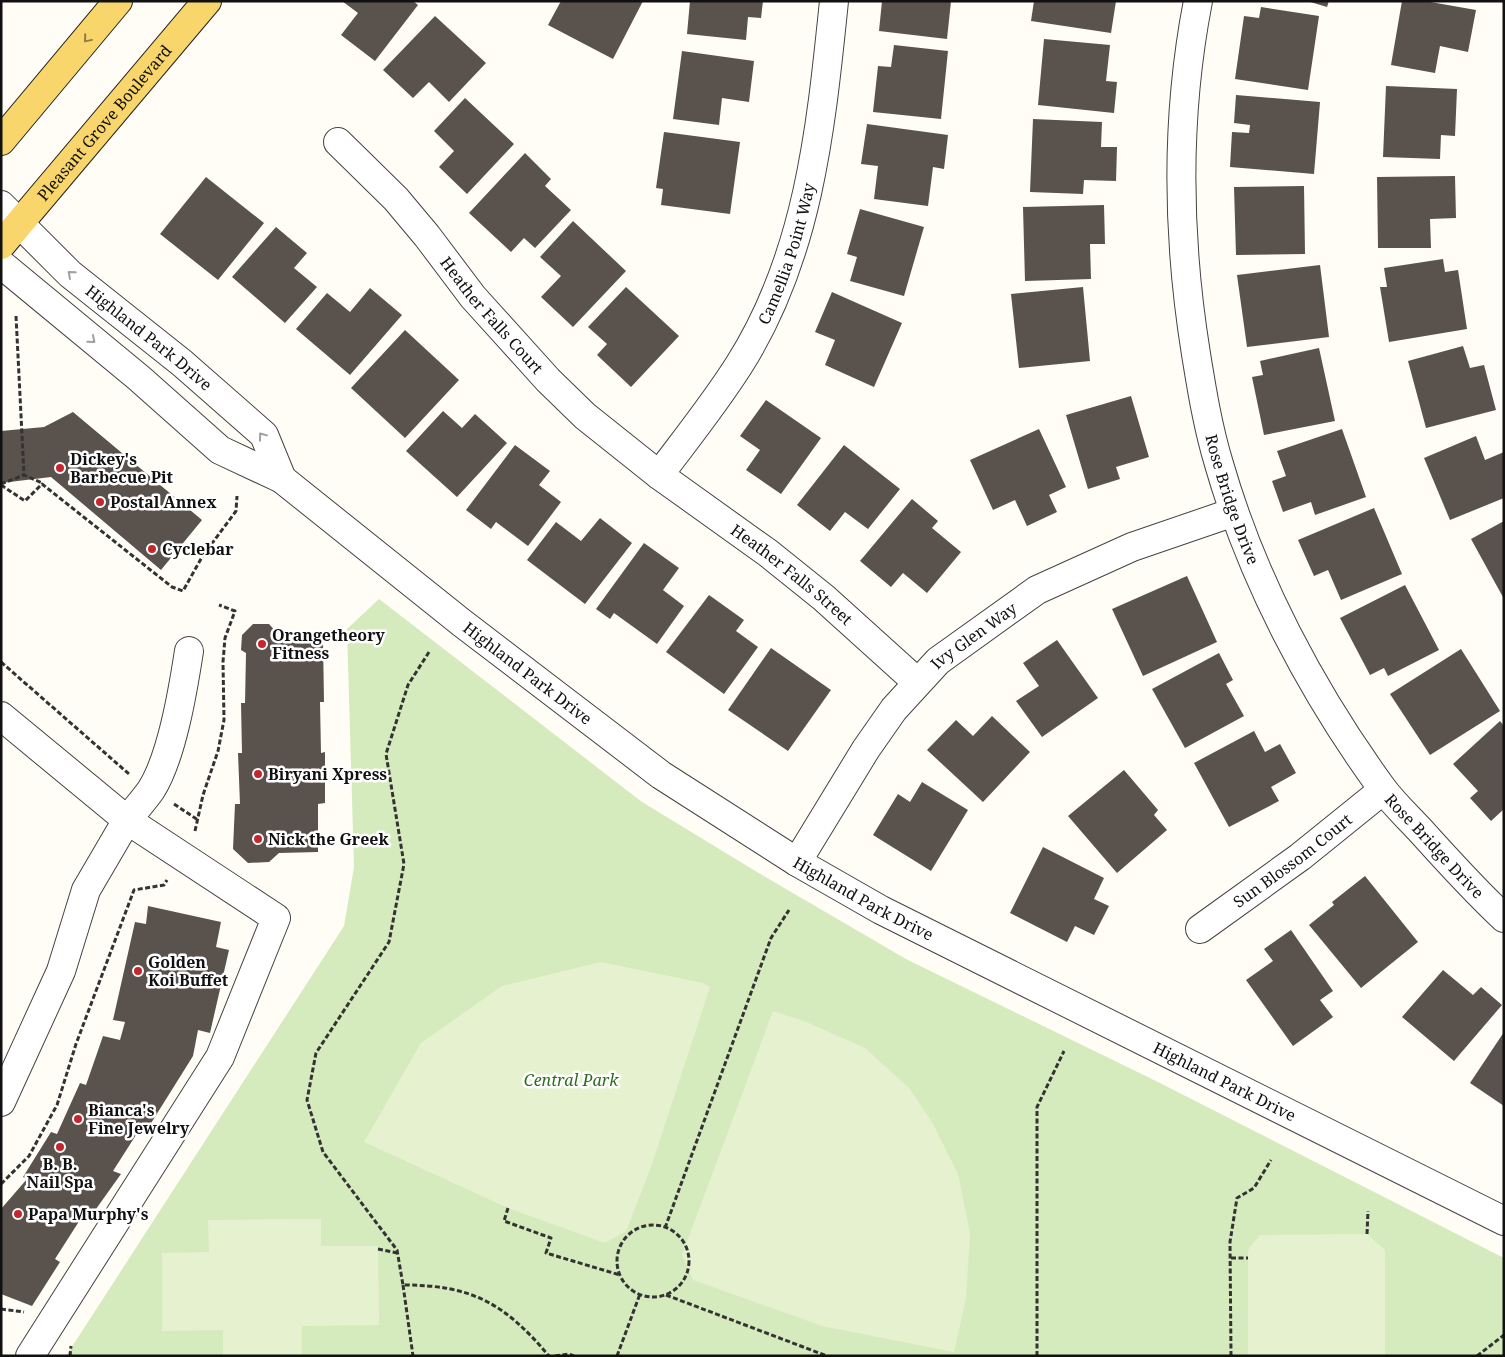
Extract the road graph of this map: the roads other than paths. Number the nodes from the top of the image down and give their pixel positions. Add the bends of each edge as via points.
1 (118, 1) edge
2 (207, 1) edge
3 (834, 1) edge
4 (1198, 1) edge
5 (1, 141) edge
6 (338, 142) dead end
7 (7, 225) edge
8 (1, 264) edge
9 (659, 475) junction
10 (282, 479) junction
11 (1234, 512) junction
12 (189, 651) dead end
13 (917, 682) junction
14 (1, 716) edge
15 (1383, 790) junction
16 (127, 820) junction
17 (797, 862) junction
18 (1504, 918) edge
19 (1200, 929) dead end
20 (1, 1102) edge
21 (1504, 1221) edge
22 (30, 1356) edge

1 -> 5 main road
2 - 7 main road, Pleasant Grove Boulevard
3 - 9 street, Camellia Point Way via 812,174 792,254 763,321 739,364
4 - 11 street, Rose Bridge Drive via 1188,49 1181,114 1181,226 1202,392 1218,462
6 - 9 street, Heather Falls Court via 396,199 473,297 548,380 585,416
10 -> 7 street, Highland Park Drive via 264,435 182,363
8 -> 10 street, Highland Park Drive via 220,450
9 - 13 street, Heather Falls Street via 768,553 824,598
10 - 17 street, Highland Park Drive via 462,623 661,775
11 - 13 street, Ivy Glen Way via 1132,547 1037,590 965,640
11 - 15 street, Rose Bridge Drive via 1288,636
12 - 16 street via 182,694 163,762 152,789
13 - 17 street, Ivy Glen Way via 866,749
14 - 16 street
15 - 18 street, Rose Bridge Drive
15 - 19 street, Sun Blossom Court via 1300,857
16 - 20 street via 86,890 61,971
16 - 22 street via 276,918 220,1057
17 - 21 street, Highland Park Drive via 881,910

